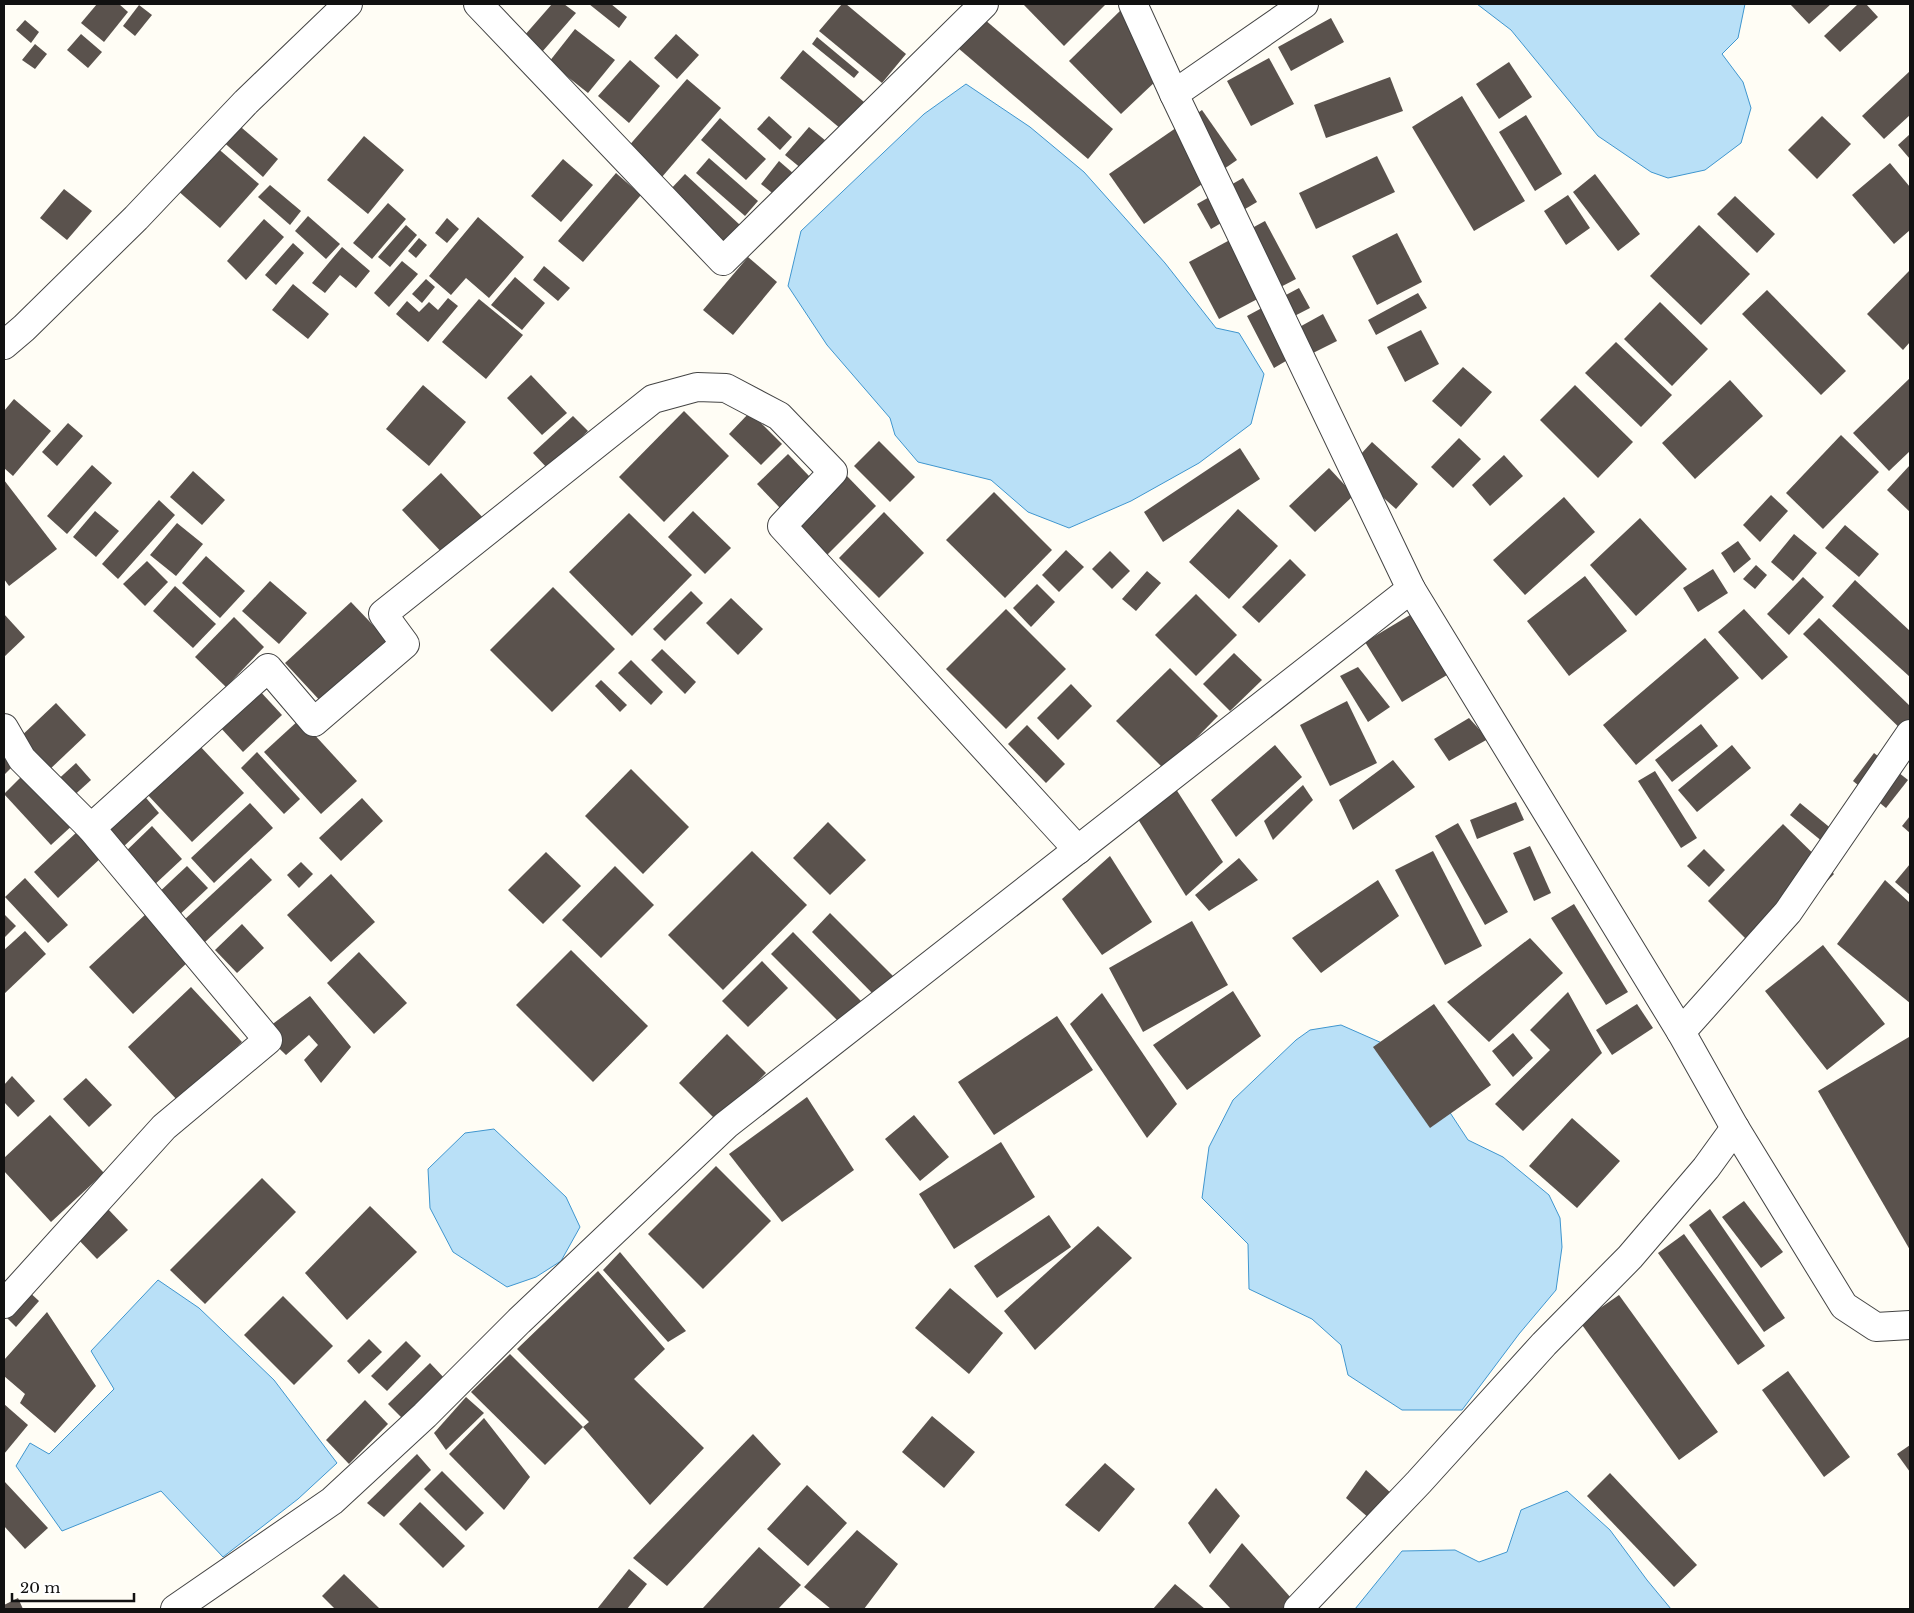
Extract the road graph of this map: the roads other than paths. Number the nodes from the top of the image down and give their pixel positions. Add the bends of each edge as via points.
1 (348, 4) edge
2 (478, 4) edge
3 (984, 4) edge
4 (1133, 4) edge
5 (1304, 4) edge
6 (1174, 94) junction
7 (4, 345) edge
8 (1411, 589) junction
9 (4, 728) edge
10 (1910, 734) edge
11 (91, 828) junction
12 (1078, 850) junction
13 (1681, 1032) junction
14 (1735, 1128) junction
15 (4, 1304) edge
16 (1910, 1325) edge
17 (175, 1609) edge
18 (1298, 1609) edge

1 - 7 street via 246,102 129,225
2 - 3 street via 723,261
4 - 6 street
5 - 6 street
6 - 8 street
8 - 12 street
8 - 13 street
9 - 11 street via 22,758
10 - 13 street via 1788,912
11 - 12 street via 268,668 314,722 405,644 383,614 653,399 697,387 726,388 779,416 833,472 782,526
11 - 15 street via 268,1040 164,1127
12 - 17 street via 726,1125 332,1501
13 - 14 street
14 - 16 street via 1844,1306 1876,1327
14 - 18 street via 1706,1168 1630,1257 1544,1344

